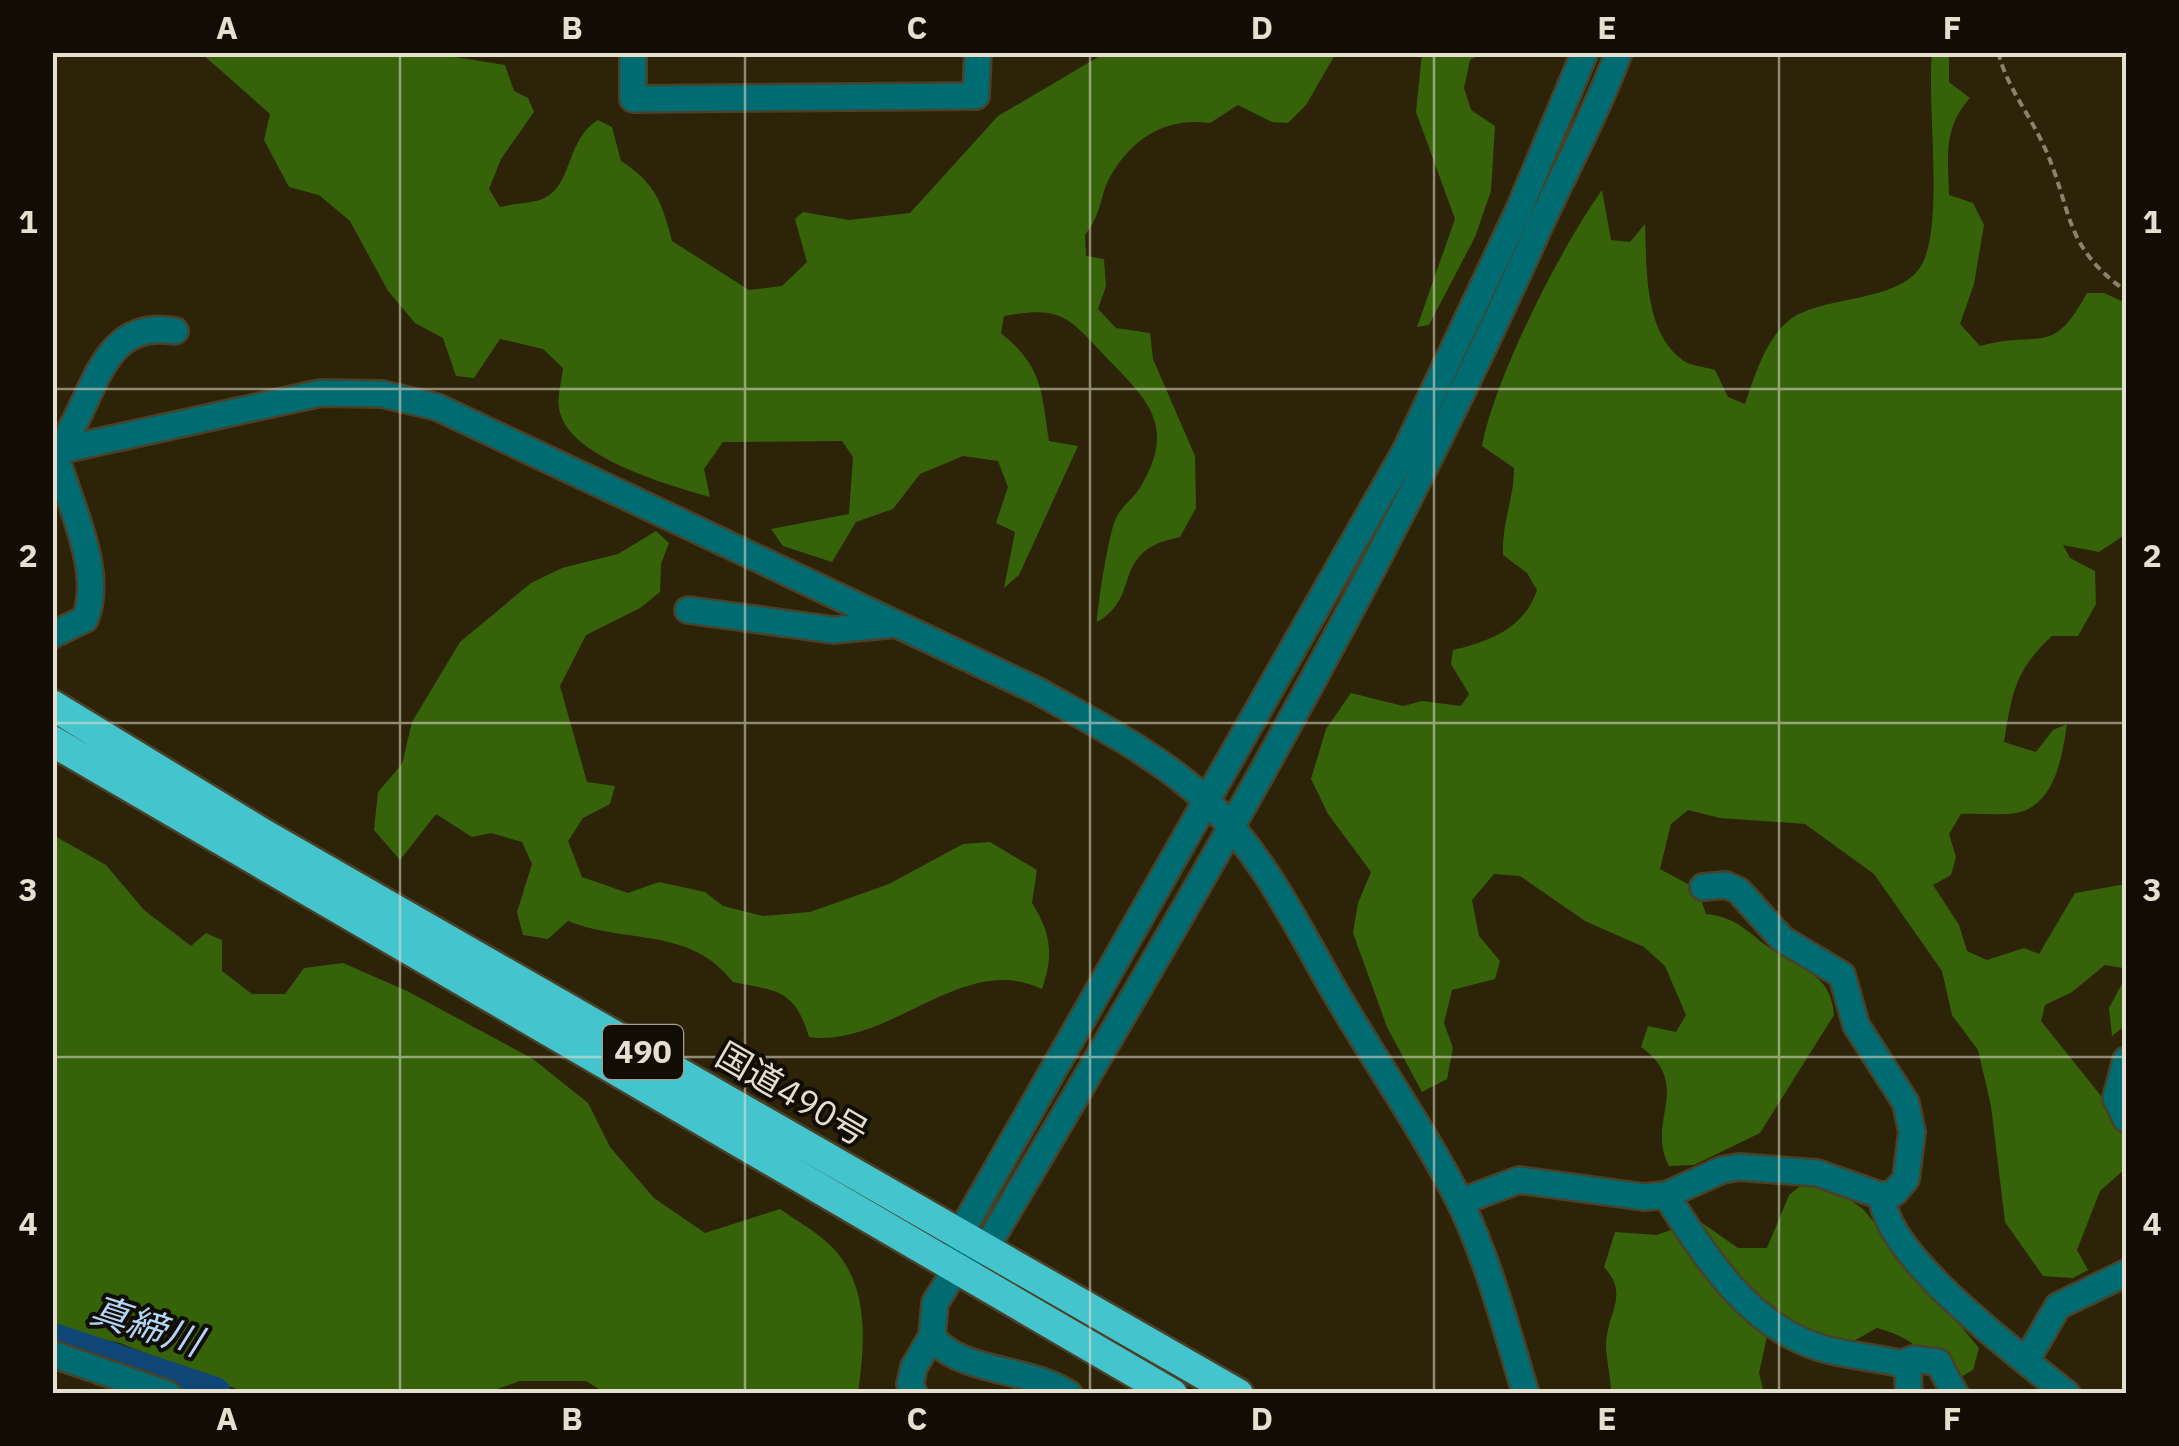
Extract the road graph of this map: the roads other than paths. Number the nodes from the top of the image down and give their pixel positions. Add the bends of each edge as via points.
1 (633, 52) edge
2 (978, 52) edge
3 (1585, 52) edge
4 (1620, 52) edge
5 (175, 331) dead end
6 (59, 450) edge
7 (688, 610) dead end
8 (896, 624) junction
9 (52, 634) edge
10 (52, 705) edge
11 (52, 741) edge
12 (1206, 800) junction
13 (1230, 825) junction
14 (1703, 887) dead end
15 (2126, 1060) edge
16 (2126, 1118) edge
17 (1666, 1195) junction
18 (1882, 1196) junction
19 (1460, 1202) junction
20 (973, 1241) junction
21 (956, 1269) junction
22 (2126, 1273) edge
23 (932, 1336) junction
24 (52, 1354) edge
25 (2026, 1361) junction
26 (1902, 1364) junction
27 (168, 1394) edge
28 (914, 1394) edge
29 (1069, 1394) edge
30 (1172, 1394) edge
31 (1238, 1394) edge
32 (1526, 1394) edge
33 (1909, 1394) edge
34 (1955, 1394) edge
35 (2067, 1394) edge

1 - 2 street via 633,99 976,96
3 - 12 street via 1431,399
4 - 13 street via 1423,474
5 - 6 street via 152,327 120,340
6 - 8 street via 276,400 382,394 437,407 484,428
6 - 9 street via 80,518 91,606 85,620
7 - 8 street via 833,630
8 - 12 street via 1038,690 1148,756
10 - 20 highway, 国道490号 / 490
11 - 21 highway, 国道490号 / 490
12 - 13 street
12 - 20 street
13 - 19 street via 1298,920
13 - 20 street
14 - 18 street via 1739,891 1782,939 1842,975 1850,1014 1906,1103 1912,1132 1906,1179
15 - 16 street via 2116,1098
17 - 18 street via 1722,1170 1772,1167 1817,1173
17 - 19 street via 1519,1180
17 - 26 street via 1741,1298 1782,1334
18 - 25 street via 1883,1215 1933,1280
19 - 32 street
20 - 21 street
20 - 31 highway, 国道490号 / 490
21 - 23 street via 935,1304
21 - 30 highway, 国道490号 / 490
22 - 25 street via 2058,1306
23 - 28 street via 914,1367
23 - 29 street via 948,1354 1032,1375
24 - 27 street
25 - 35 street
26 - 33 street
26 - 34 street via 1938,1362

